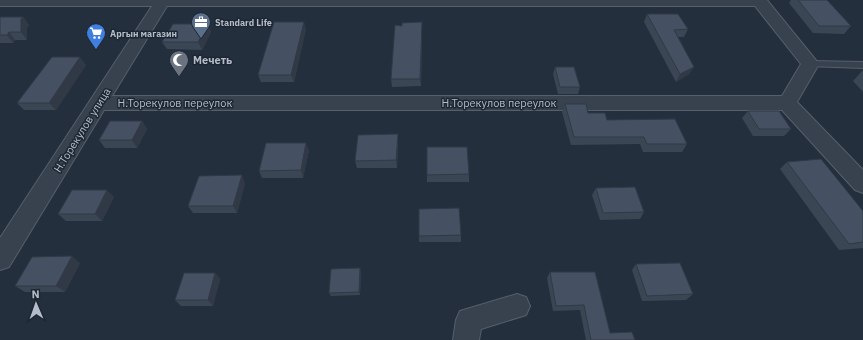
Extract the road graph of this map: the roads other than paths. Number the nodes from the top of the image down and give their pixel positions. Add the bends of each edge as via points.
1 (162, 0) edge
2 (301, 1) edge
3 (759, 1) edge
4 (3, 2) edge
5 (810, 64) junction
6 (863, 65) edge
7 (787, 102) junction
8 (99, 103) junction
9 (863, 184) edge
10 (0, 258) edge
11 (517, 306) dead end
12 (466, 340) edge

1 - 2 street
1 - 4 street
1 - 8 street, Н.Торекулов улица
2 - 3 street
3 - 5 street
5 - 6 lane
5 - 7 street
7 - 8 street, Н.Торекулов переулок
7 - 9 street
8 - 10 street, Н.Торекулов улица
11 - 12 street via 469,320

